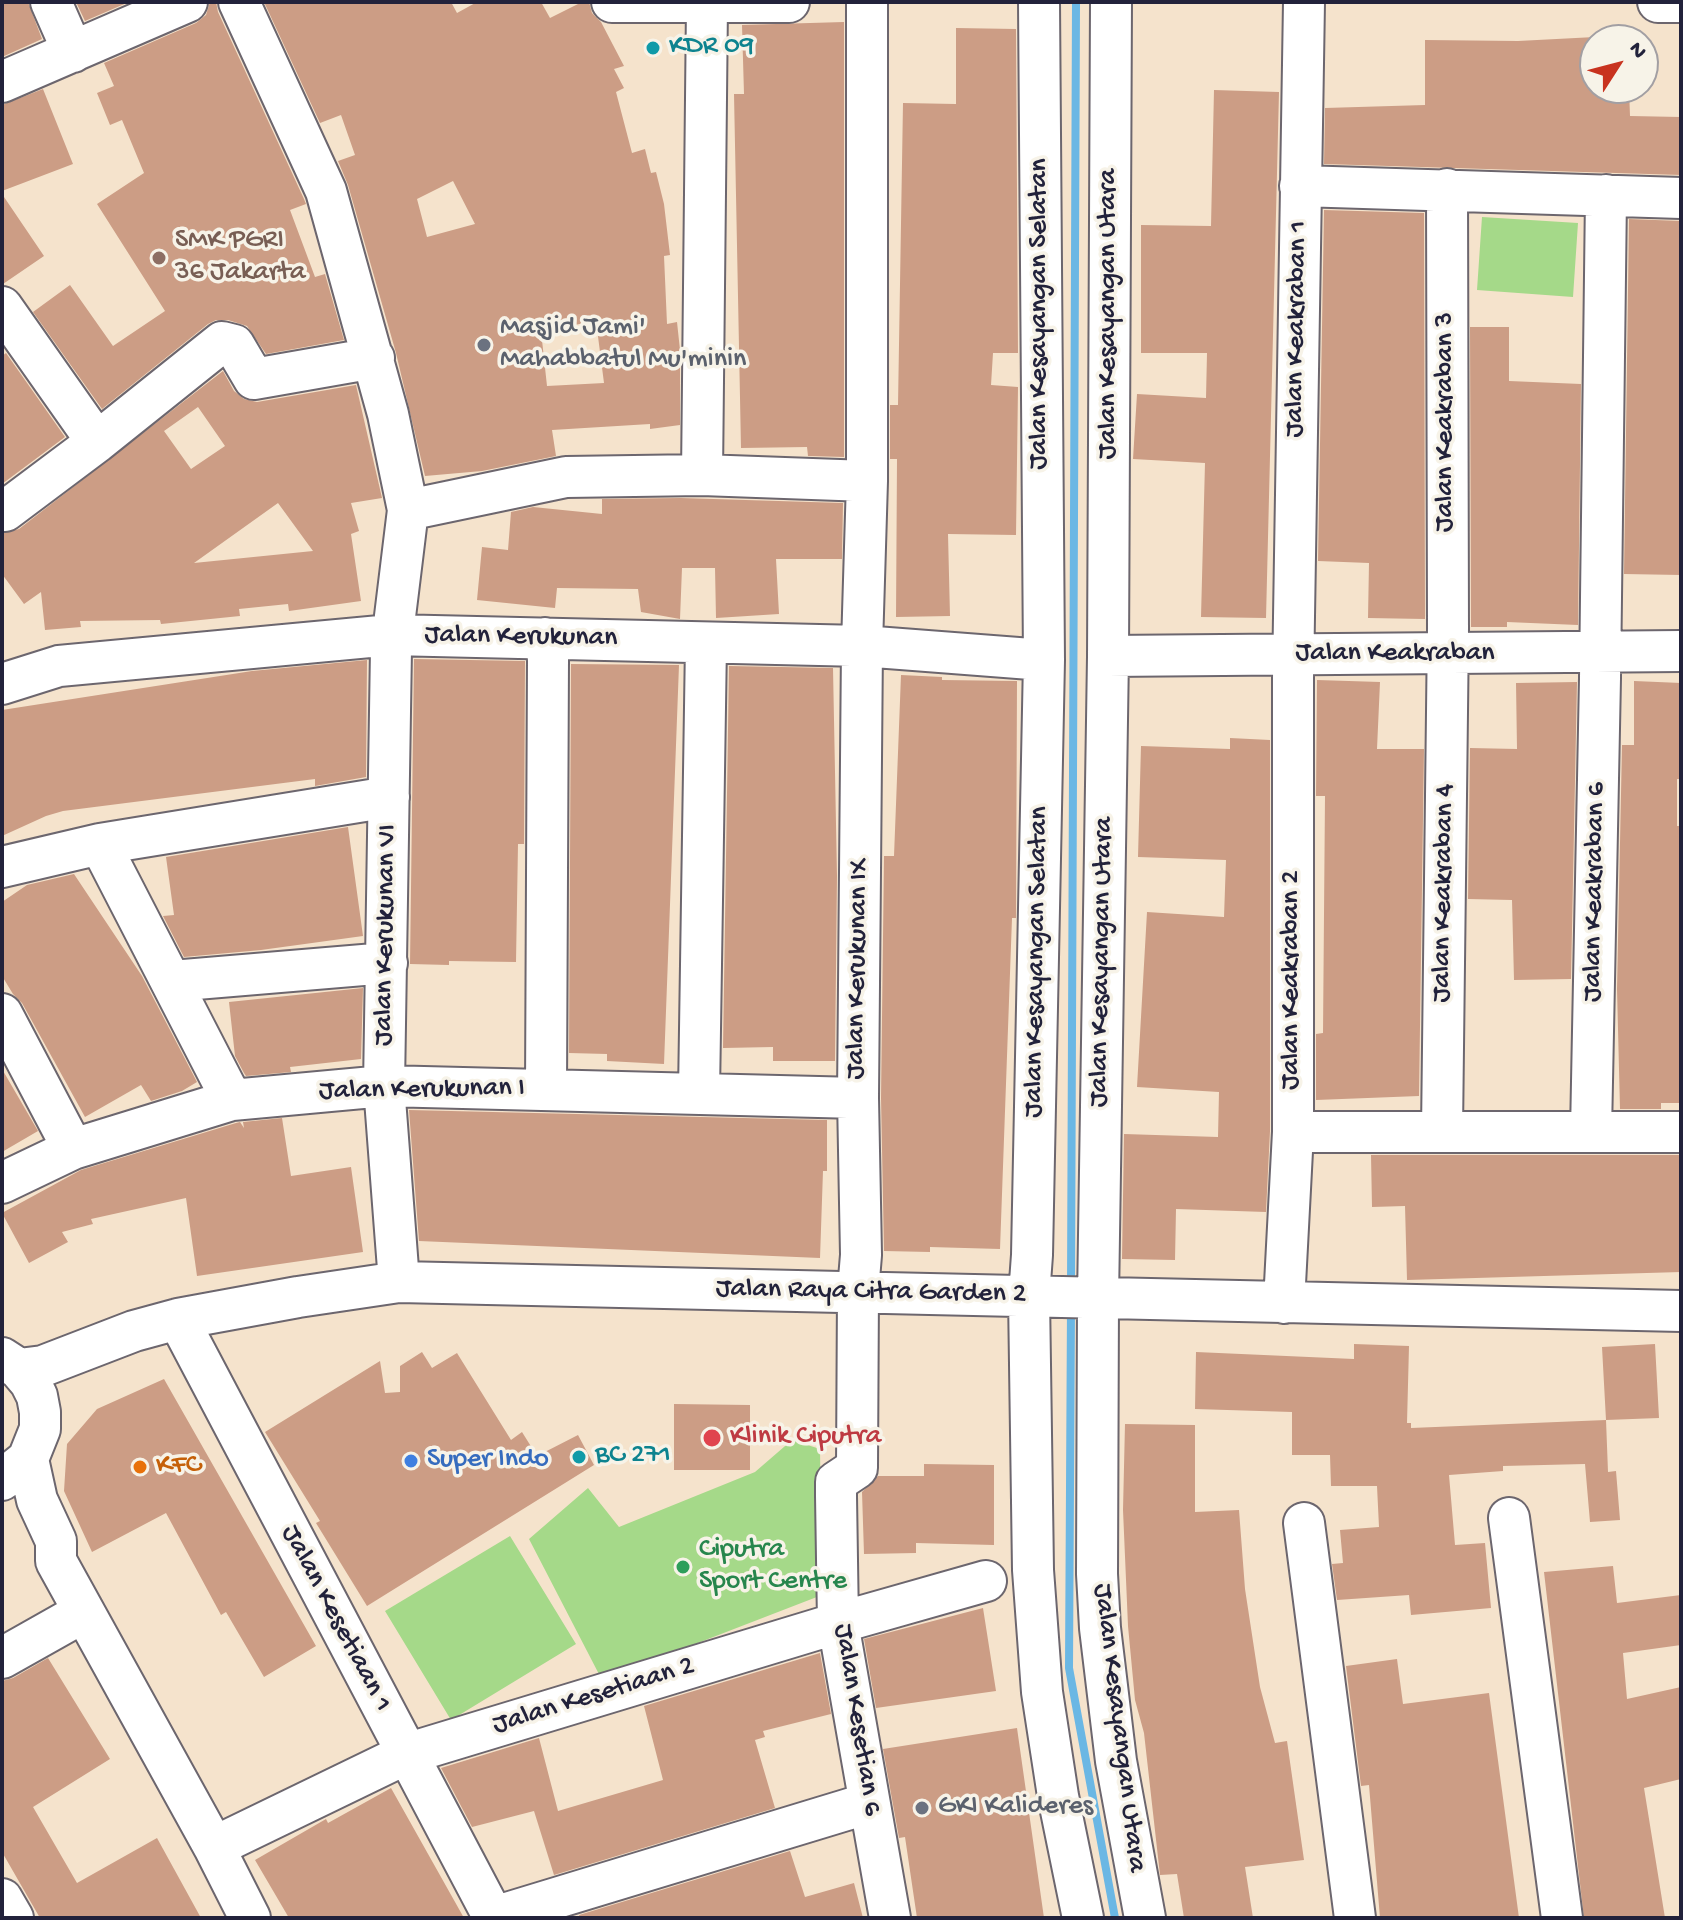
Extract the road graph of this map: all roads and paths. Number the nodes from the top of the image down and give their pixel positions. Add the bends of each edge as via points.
1 (51, 2) edge
2 (187, 2) edge
3 (239, 2) edge
4 (612, 2) edge
5 (789, 2) edge
6 (867, 2) edge
7 (1039, 2) edge
8 (1111, 2) edge
9 (1304, 2) edge
10 (1658, 2) edge
11 (1681, 2) edge
12 (707, 4) edge
13 (73, 52) junction
14 (2, 82) edge
15 (1300, 186) junction
16 (1447, 189) junction
17 (1606, 195) junction
18 (1681, 198) edge
19 (2, 307) edge
20 (374, 358) junction
21 (97, 442) junction
22 (702, 475) junction
23 (867, 481) junction
24 (408, 510) junction
25 (5, 511) dead end
26 (391, 635) junction
27 (545, 638) junction
28 (706, 643) junction
29 (862, 646) junction
30 (1681, 651) edge
31 (1601, 653) junction
32 (1447, 654) junction
33 (1108, 656) junction
34 (1293, 656) junction
35 (1044, 660) junction
36 (2, 684) edge
37 (389, 797) junction
38 (100, 844) junction
39 (2, 867) edge
40 (387, 963) junction
41 (172, 981) junction
42 (2, 1014) edge
43 (384, 1086) junction
44 (546, 1090) junction
45 (699, 1093) junction
46 (858, 1098) junction
47 (232, 1100) junction
48 (1442, 1131) junction
49 (1293, 1132) junction
50 (1591, 1132) junction
51 (1681, 1132) edge
52 (73, 1149) junction
53 (2, 1183) edge
54 (399, 1282) junction
55 (858, 1291) junction
56 (1032, 1296) junction
57 (1094, 1299) junction
58 (1284, 1303) junction
59 (1681, 1311) edge
60 (178, 1319) junction
61 (19, 1374) edge
62 (15, 1469) edge
63 (2, 1504) edge
64 (1509, 1518) dead end
65 (1304, 1523) dead end
66 (56, 1561) junction
67 (986, 1581) dead end
68 (82, 1613) junction
69 (838, 1623) junction
70 (2, 1658) edge
71 (406, 1754) junction
72 (869, 1803) junction
73 (214, 1847) junction
74 (2, 1899) edge
75 (13, 1918) edge
76 (250, 1918) edge
77 (494, 1918) edge
78 (890, 1918) edge
79 (1083, 1918) edge
80 (1145, 1918) edge
81 (1355, 1918) edge
82 (1562, 1918) edge

1 - 13 street
2 - 13 street
3 - 20 street via 326,191
4 - 12 street
5 - 12 street
6 - 23 street, Jalan Kerukunan IX
7 - 35 street, Jalan Kesayangan Selatan
8 - 33 street, Jalan Kesayangan Utara
9 - 15 street, Jalan Keakraban 1
10 - 11 street
12 - 22 street
13 - 14 street
15 - 16 street
15 - 34 street, Jalan Keakraban 1
16 - 17 street
16 - 32 street, Jalan Keakraban 3
17 - 18 street
17 - 31 street, Jalan Keakraban 6
19 - 21 street
20 - 21 street via 254,379 234,345 222,342
20 - 24 street
21 - 25 street
22 - 23 street
22 - 24 street via 566,477
23 - 29 street, Jalan Kerukunan IX
24 - 26 street, Jalan Kerukunan VI
26 - 27 street, Jalan Kerukunan
26 - 36 street, Jalan Kerukunan via 59,666
26 - 37 street, Jalan Kerukunan VI
27 - 28 street, Jalan Kerukunan
27 - 44 street
28 - 29 street, Jalan Kerukunan
28 - 45 street
29 - 35 street, Jalan Kerukunan
29 - 46 street, Jalan Kerukunan IX
30 - 31 street, Jalan Keakraban
31 - 32 street, Jalan Keakraban
31 - 50 street, Jalan Keakraban 6
32 - 34 street, Jalan Keakraban
32 - 48 street, Jalan Keakraban 4
33 - 34 street, Jalan Keakraban
33 - 57 street, Jalan Kesayangan Utara
34 - 49 street, Jalan Keakraban 2
35 - 56 street, Jalan Kesayangan Selatan
37 - 38 street
37 - 40 street, Jalan Kerukunan VI
38 - 39 street
38 - 41 street
40 - 41 street
40 - 43 street, Jalan Kerukunan VI
41 - 47 street
42 - 52 street
43 - 44 street, Jalan Kerukunan I
43 - 47 street, Jalan Kerukunan I
43 - 54 street, Jalan Kerukunan VI
44 - 45 street, Jalan Kerukunan I
45 - 46 street, Jalan Kerukunan I
46 - 55 street, Jalan Kerukunan IX
47 - 52 street, Jalan Kerukunan I
48 - 49 street
48 - 50 street
49 - 58 street, Jalan Keakraban 2
50 - 51 street
52 - 53 street, Jalan Kerukunan I
54 - 55 street, Jalan Raya Citra Garden 2
54 - 60 street, Jalan Raya Citra Garden 2
55 - 56 street, Jalan Raya Citra Garden 2
55 - 69 street, Jalan Kesetian 6 via 857,1468 836,1482
56 - 57 street, Jalan Raya Citra Garden 2
56 - 79 street, Jalan Kesayangan Selatan via 1036,1631 1058,1796
57 - 58 street, Jalan Raya Citra Garden 2
57 - 80 street, Jalan Kesayangan Utara via 1100,1628 1116,1761
58 - 59 street, Jalan Raya Citra Garden 2
60 - 61 street, Jalan Raya Citra Garden 2
60 - 71 street, Jalan Kesetiaan 1
61 - 62 street via 40,1429
62 - 66 street via 56,1541
63 - 66 street via 37,1549
64 - 82 street
65 - 81 street
66 - 68 street
67 - 69 street, Jalan Kesetiaan 2
68 - 70 street
68 - 73 street
69 - 71 street, Jalan Kesetiaan 2
69 - 72 street, Jalan Kesetian 6
71 - 73 street, Jalan Kesetiaan 2
71 - 77 street, Jalan Kesetiaan 1
72 - 77 street
72 - 78 street, Jalan Kesetian 6
73 - 76 street
74 - 75 street

